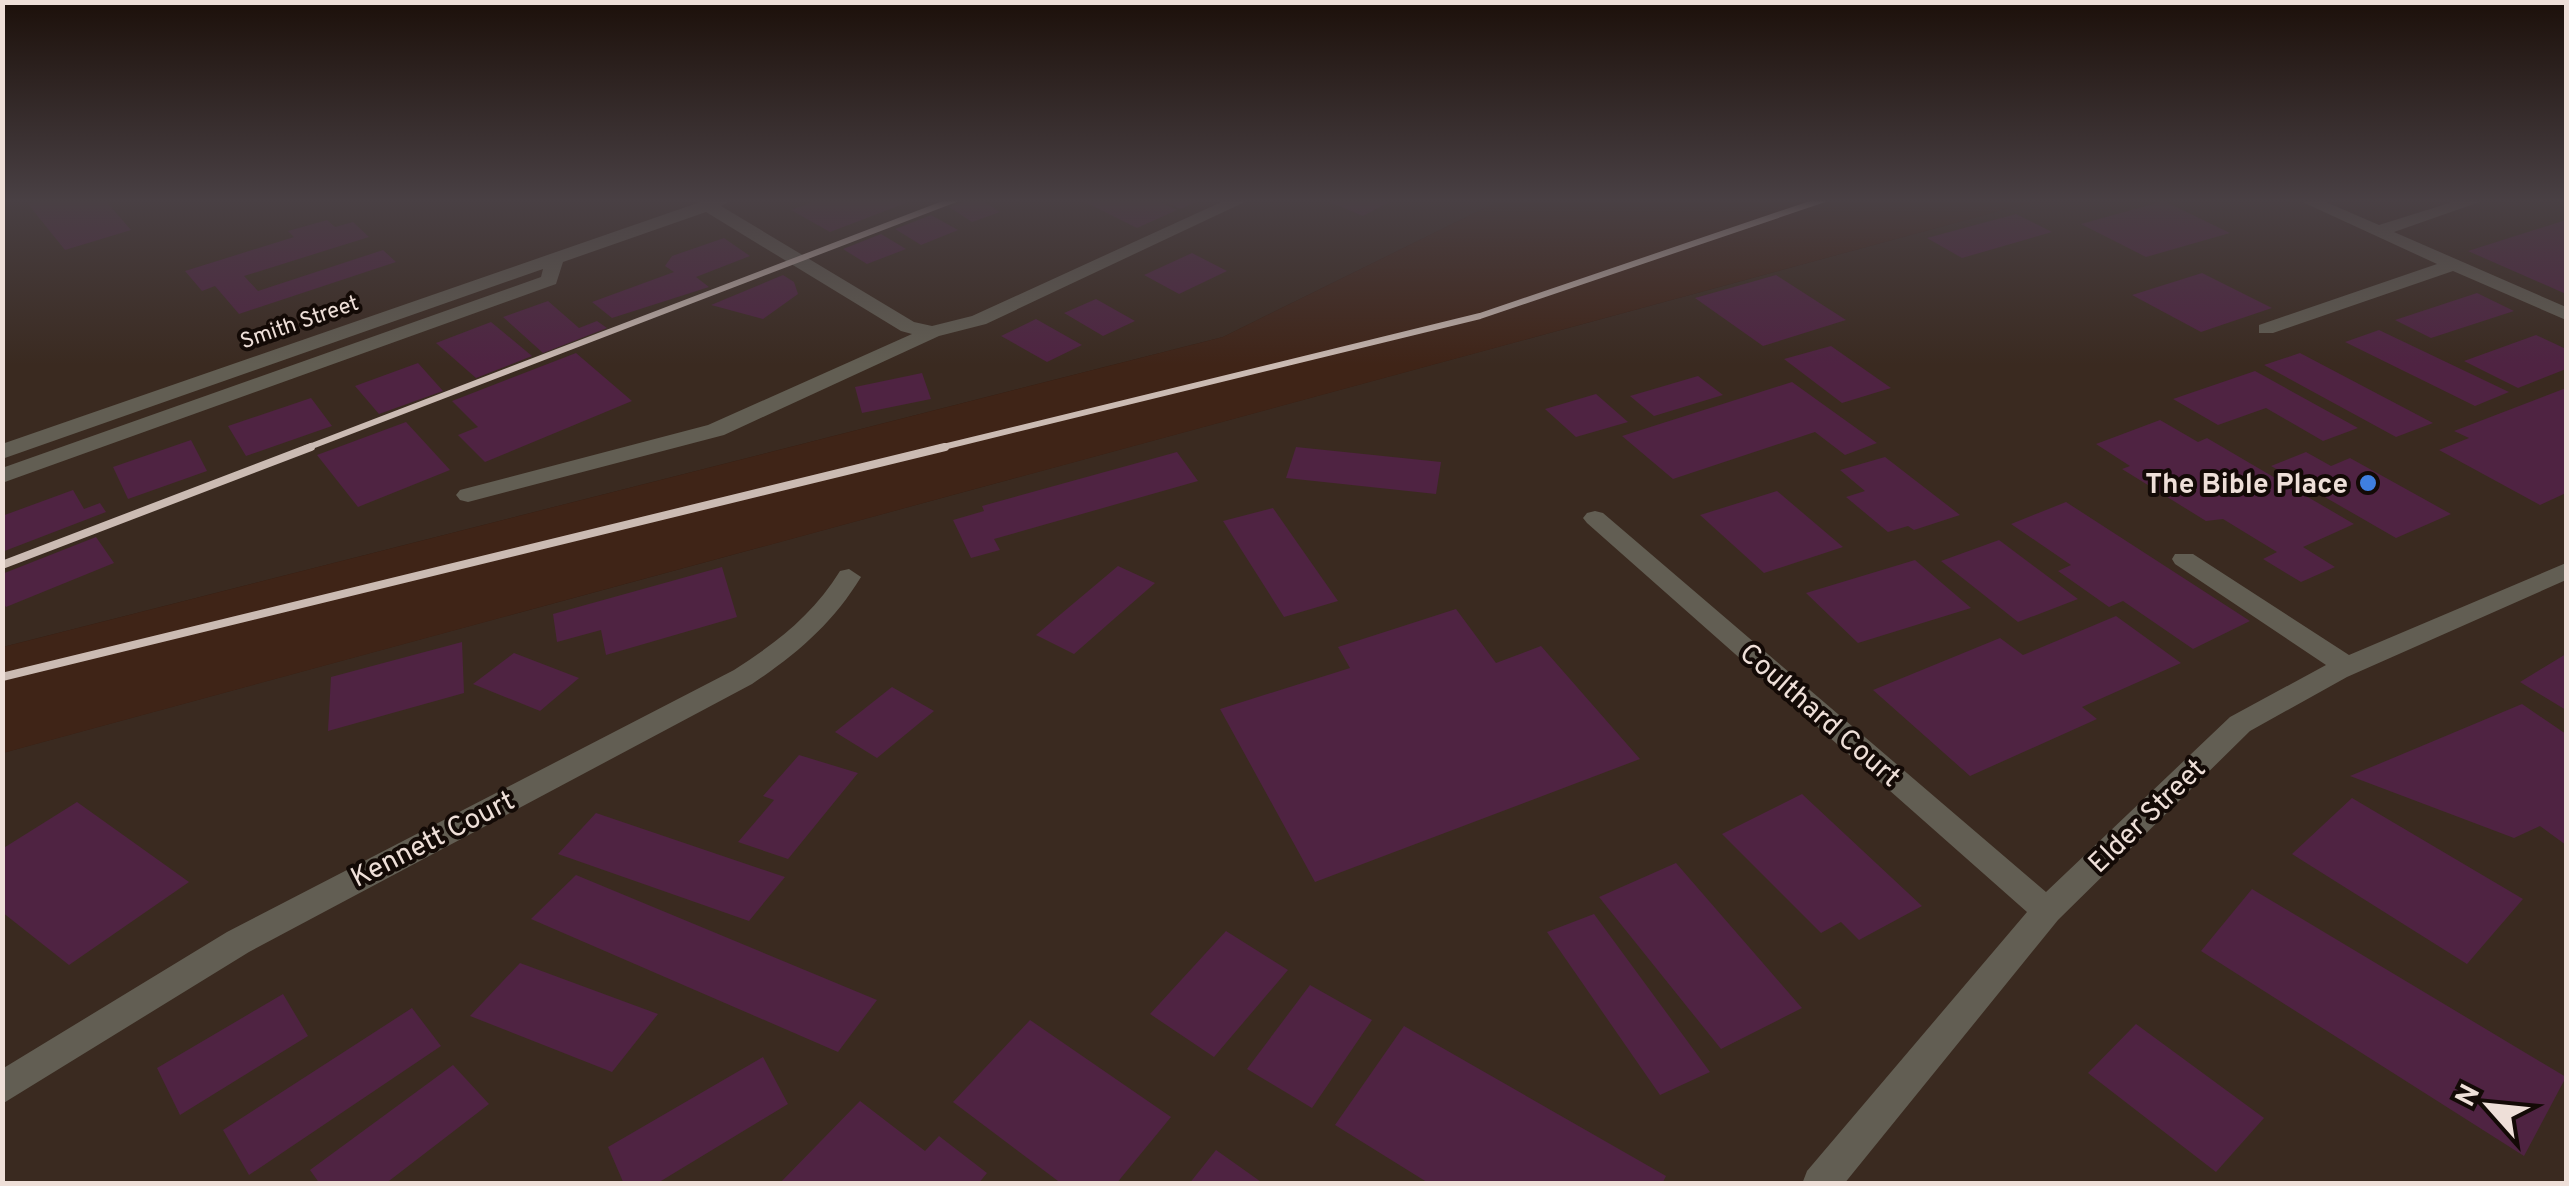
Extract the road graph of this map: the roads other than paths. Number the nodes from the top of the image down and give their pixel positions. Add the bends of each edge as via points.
1 (567, 254) edge
2 (795, 254) edge
3 (1122, 254) edge
4 (2428, 254) edge
5 (556, 258) junction
6 (2453, 265) junction
7 (2566, 314) edge
8 (2266, 328) dead end
9 (932, 332) junction
10 (2, 452) edge
11 (2, 476) edge
12 (468, 495) dead end
13 (1594, 518) dead end
14 (2184, 559) dead end
15 (2566, 571) edge
16 (848, 577) dead end
17 (2346, 666) junction
18 (2047, 910) junction
19 (2, 1088) edge
20 (1820, 1184) edge

1 - 5 street, Smith Street
2 - 9 street via 891,319
3 - 9 street via 978,320
4 - 6 street
5 - 10 street, Smith Street
5 - 11 street via 549,280
6 - 7 street
6 - 8 street
9 - 12 street via 716,430
13 - 18 street, Coulthard Court
14 - 17 street
15 - 17 street, Elder Street
16 - 19 street, Kennett Court via 827,612 743,677 238,942
17 - 18 street, Elder Street via 2240,724
18 - 20 street, Elder Street

